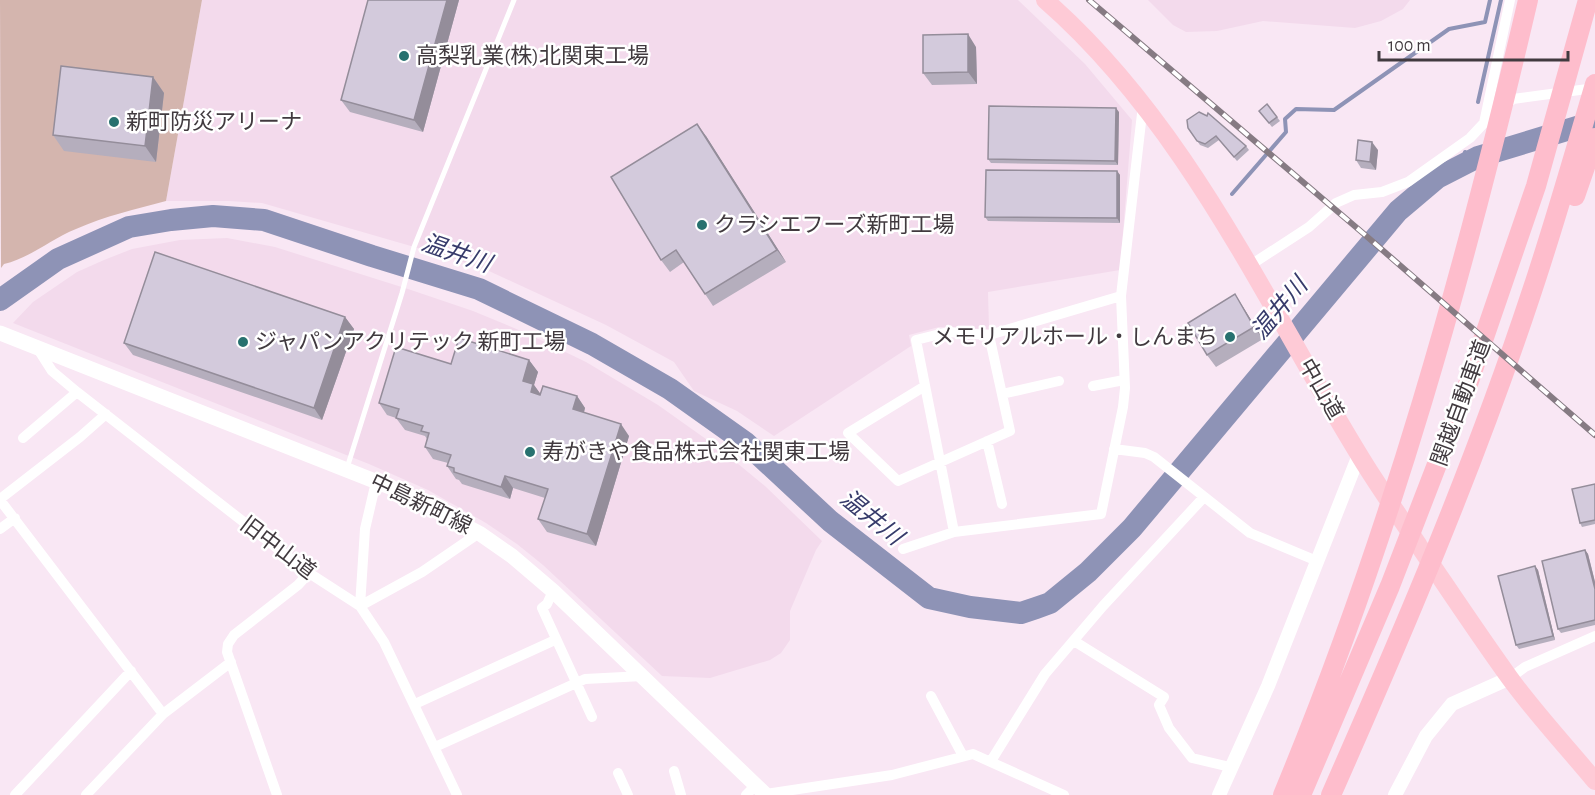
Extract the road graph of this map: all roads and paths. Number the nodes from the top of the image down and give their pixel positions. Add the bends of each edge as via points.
1 (514, 0) edge
2 (1045, 0) edge
3 (1510, 0) edge
4 (1528, 0) edge
5 (1588, 0) edge
6 (1595, 86) edge
7 (1143, 105) junction
8 (1484, 123) junction
9 (1595, 138) edge
10 (1249, 266) junction
11 (1121, 296) junction
12 (989, 335) junction
13 (2, 338) edge
14 (38, 349) junction
15 (1125, 380) junction
16 (1059, 381) dead end
17 (925, 386) junction
18 (1093, 386) dead end
19 (77, 392) junction
20 (1002, 394) junction
21 (106, 414) junction
22 (23, 438) dead end
23 (987, 441) junction
24 (1114, 449) junction
25 (1359, 455) junction
26 (940, 463) junction
27 (347, 470) junction
28 (376, 482) junction
29 (1202, 496) junction
30 (1456, 497) junction
31 (0, 499) edge
32 (1002, 504) dead end
33 (15, 518) junction
34 (0, 529) edge
35 (954, 532) junction
36 (479, 533) junction
37 (903, 549) dead end
38 (1317, 561) junction
39 (309, 573) junction
40 (554, 591) junction
41 (360, 606) junction
42 (1595, 636) edge
43 (555, 640) junction
44 (1074, 641) junction
45 (231, 662) junction
46 (131, 671) junction
47 (643, 676) junction
48 (1510, 678) junction
49 (576, 682) junction
50 (931, 696) dead end
51 (415, 704) junction
52 (163, 714) junction
53 (592, 717) dead end
54 (435, 747) junction
55 (963, 756) junction
56 (991, 761) junction
57 (1230, 767) junction
58 (674, 771) dead end
59 (618, 773) dead end
60 (1595, 781) edge
61 (759, 792) edge
62 (15, 795) edge
63 (86, 795) edge
64 (277, 795) edge
65 (457, 795) edge
66 (628, 795) edge
67 (681, 795) edge
68 (1064, 795) edge
69 (1219, 795) edge
70 (1283, 795) edge
71 (1301, 795) edge
72 (1331, 795) edge
73 (1395, 795) edge

1 - 27 lane via 414,247
2 - 7 highway, 中山道 via 1099,52
3 - 8 street
4 - 70 highway via 1489,165 1425,395 1370,562
5 - 71 highway, 関越自動車道 via 1536,186 1502,289 1431,485
6 - 8 street via 1513,99
6 - 30 highway, 関越自動車道 via 1530,298
7 - 10 highway, 中山道 via 1200,186
7 - 11 street
8 - 10 street via 1470,138 1408,183 1336,203 1309,227
9 - 30 highway via 1522,339
10 - 25 highway, 中山道
11 - 12 street
11 - 15 street
12 - 17 street via 948,332 915,340
12 - 20 street
13 - 14 main road, 中島新町線
14 - 19 street, 旧中山道 via 52,371
14 - 27 main road, 中島新町線
15 - 18 street
15 - 24 street
16 - 20 street
17 - 26 street
17 - 26 street via 849,433 898,481
19 - 21 street, 旧中山道
19 - 22 street
20 - 23 street via 1010,431
21 - 31 street
21 - 39 street, 旧中山道
23 - 26 street
23 - 32 street
24 - 29 street via 1145,453
24 - 35 street via 1101,513
25 - 38 street
25 - 48 highway, 中山道
26 - 35 street
27 - 28 main road, 中島新町線
28 - 36 main road, 中島新町線
28 - 41 street via 364,529
29 - 38 street via 1250,533
29 - 44 street
30 - 72 highway, 関越自動車道
31 - 33 street
33 - 34 street
33 - 46 street
35 - 37 street
36 - 40 main road, 中島新町線
36 - 41 street via 422,572
38 - 57 street via 1268,686
39 - 41 street, 旧中山道
39 - 45 street via 234,635 226,652
40 - 43 street via 542,608
40 - 47 main road, 中島新町線
41 - 51 street, 旧中山道 via 384,642
42 - 48 street via 1525,667
43 - 49 street
43 - 51 street
44 - 56 street via 1045,674
44 - 57 street via 1164,697 1159,705 1169,728 1192,758
45 - 52 street
45 - 64 street
46 - 52 street
46 - 62 street
47 - 49 street via 585,678
47 - 61 main road, 中島新町線
48 - 60 highway, 中山道
48 - 73 street via 1452,704 1426,736
49 - 53 street
49 - 54 street
50 - 55 street
51 - 54 street, 旧中山道
52 - 63 street
54 - 65 street, 旧中山道
55 - 56 street via 973,754
55 - 61 street via 892,776
56 - 68 street
57 - 69 street
58 - 67 street
59 - 66 street

